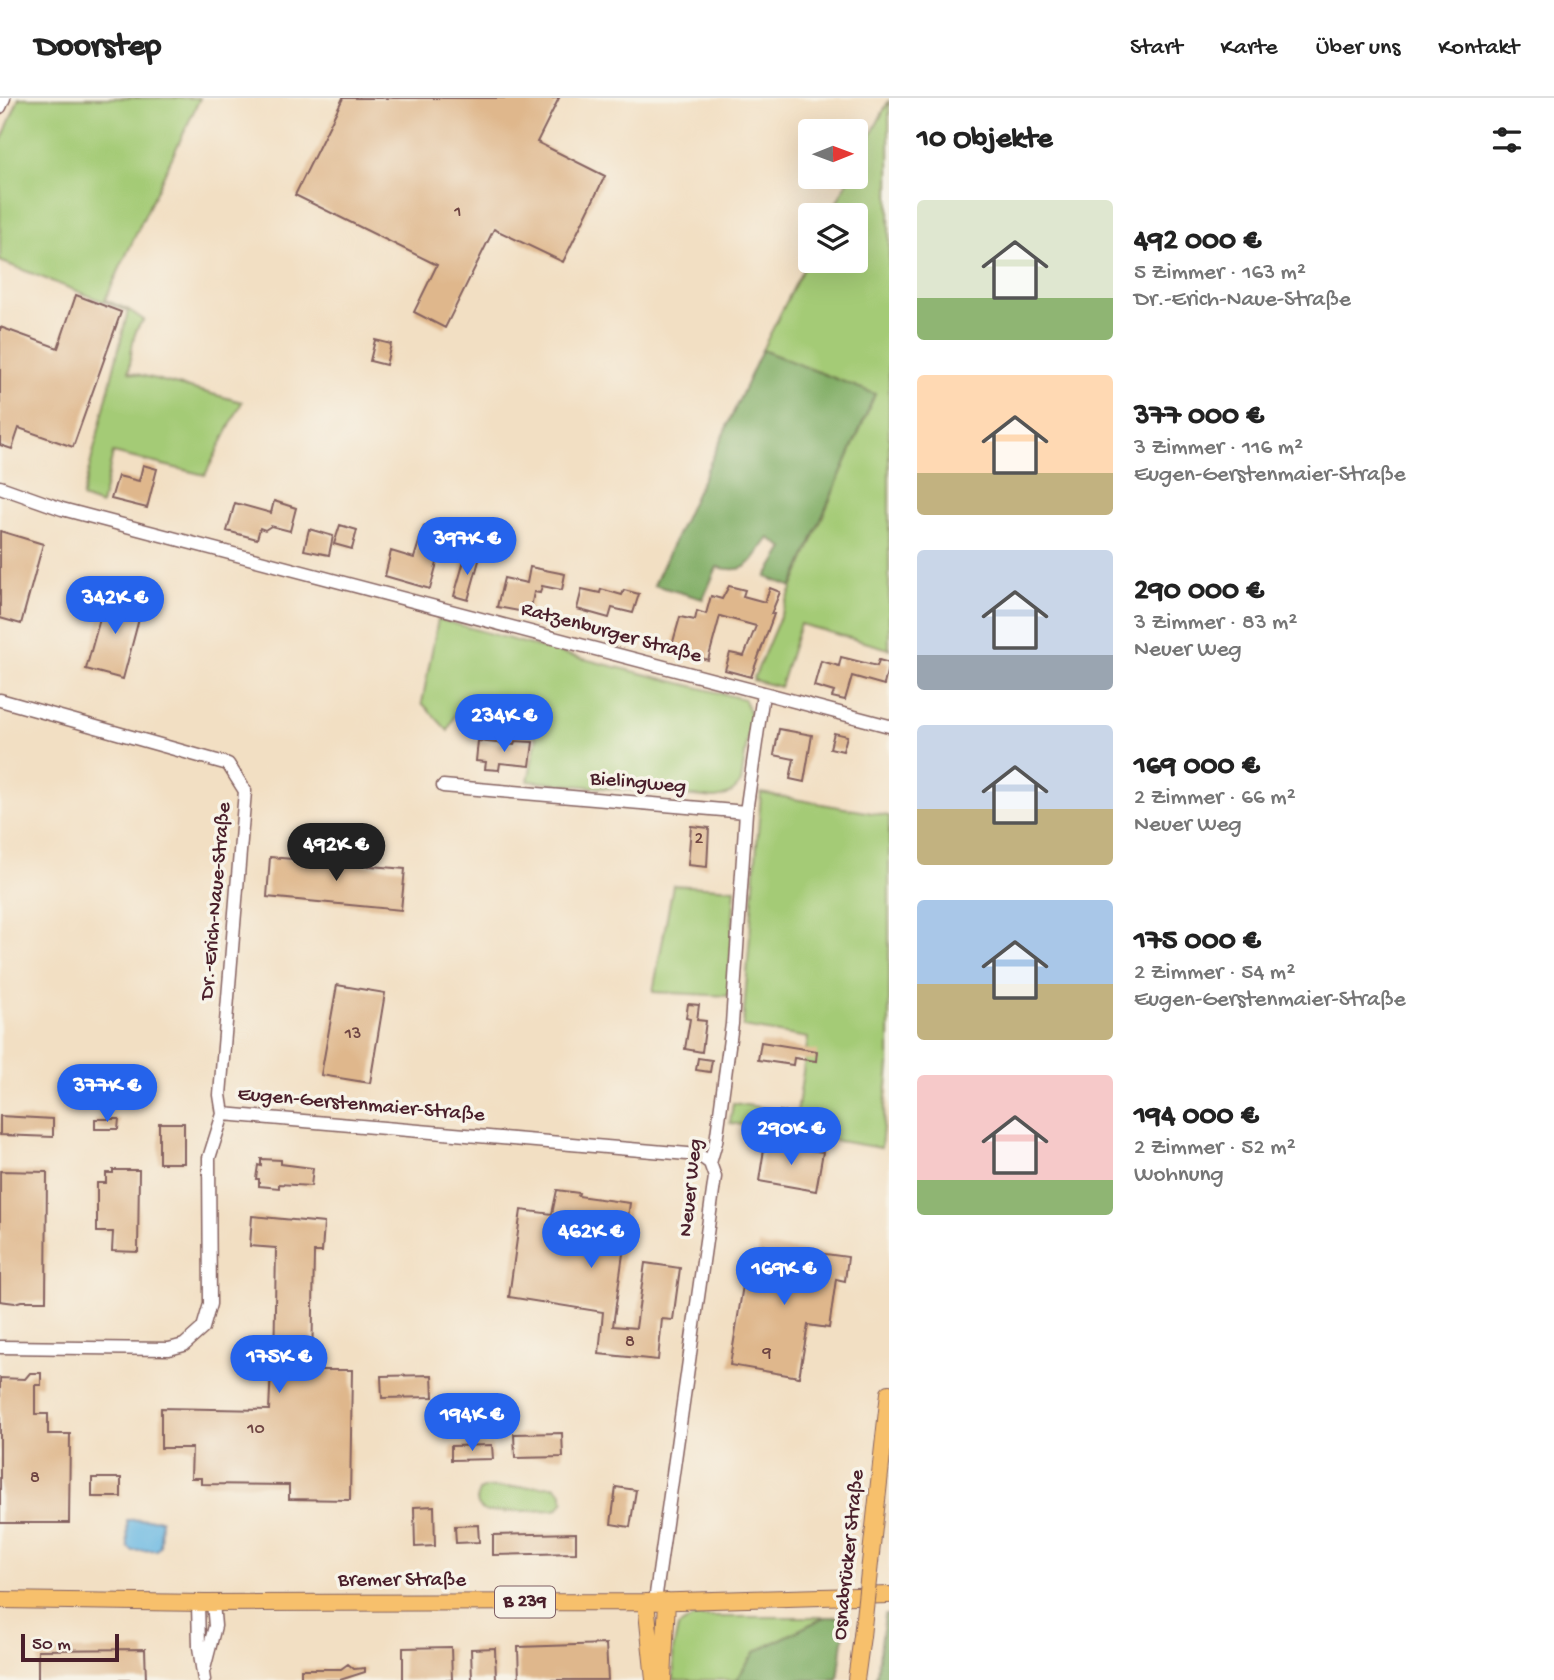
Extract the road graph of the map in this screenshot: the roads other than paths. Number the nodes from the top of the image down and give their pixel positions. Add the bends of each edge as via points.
1 (4, 98) edge
2 (0, 107) edge
3 (0, 487) edge
4 (763, 694) junction
5 (0, 701) edge
6 (889, 726) edge
7 (443, 786) dead end
8 (746, 812) junction
9 (223, 1114) junction
10 (710, 1163) junction
11 (0, 1347) edge
12 (889, 1393) edge
13 (889, 1595) edge
14 (0, 1600) edge
15 (656, 1601) junction
16 (206, 1603) junction
17 (204, 1675) edge
18 (654, 1680) edge
19 (663, 1680) edge
20 (856, 1680) edge

1 - 2 street
3 - 4 street, Ratzenburger Straße via 62,509
4 - 6 street, Ratzenburger Straße
4 - 8 street, Neuer Weg
5 - 9 street, Dr.-Erich-Naue-Straße via 228,764 246,792 220,1095
7 - 8 street, Bielingweg
8 - 10 street, Neuer Weg via 732,1024
9 - 10 street, Eugen-Gerstenmaier-Straße via 699,1155
9 - 11 street, Eugen-Gerstenmaier-Straße via 209,1158 210,1304 203,1328 184,1345 169,1349
10 - 15 street, Neuer Weg via 715,1177
12 - 20 main road, Osnabrücker Straße, bridge
13 - 15 main road, Bremer Straße / B 239
14 - 16 main road, Bremer Straße / B 239
15 - 16 main road, Bremer Straße / B 239
15 - 18 main road
15 - 19 main road
16 - 17 street via 215,1626

